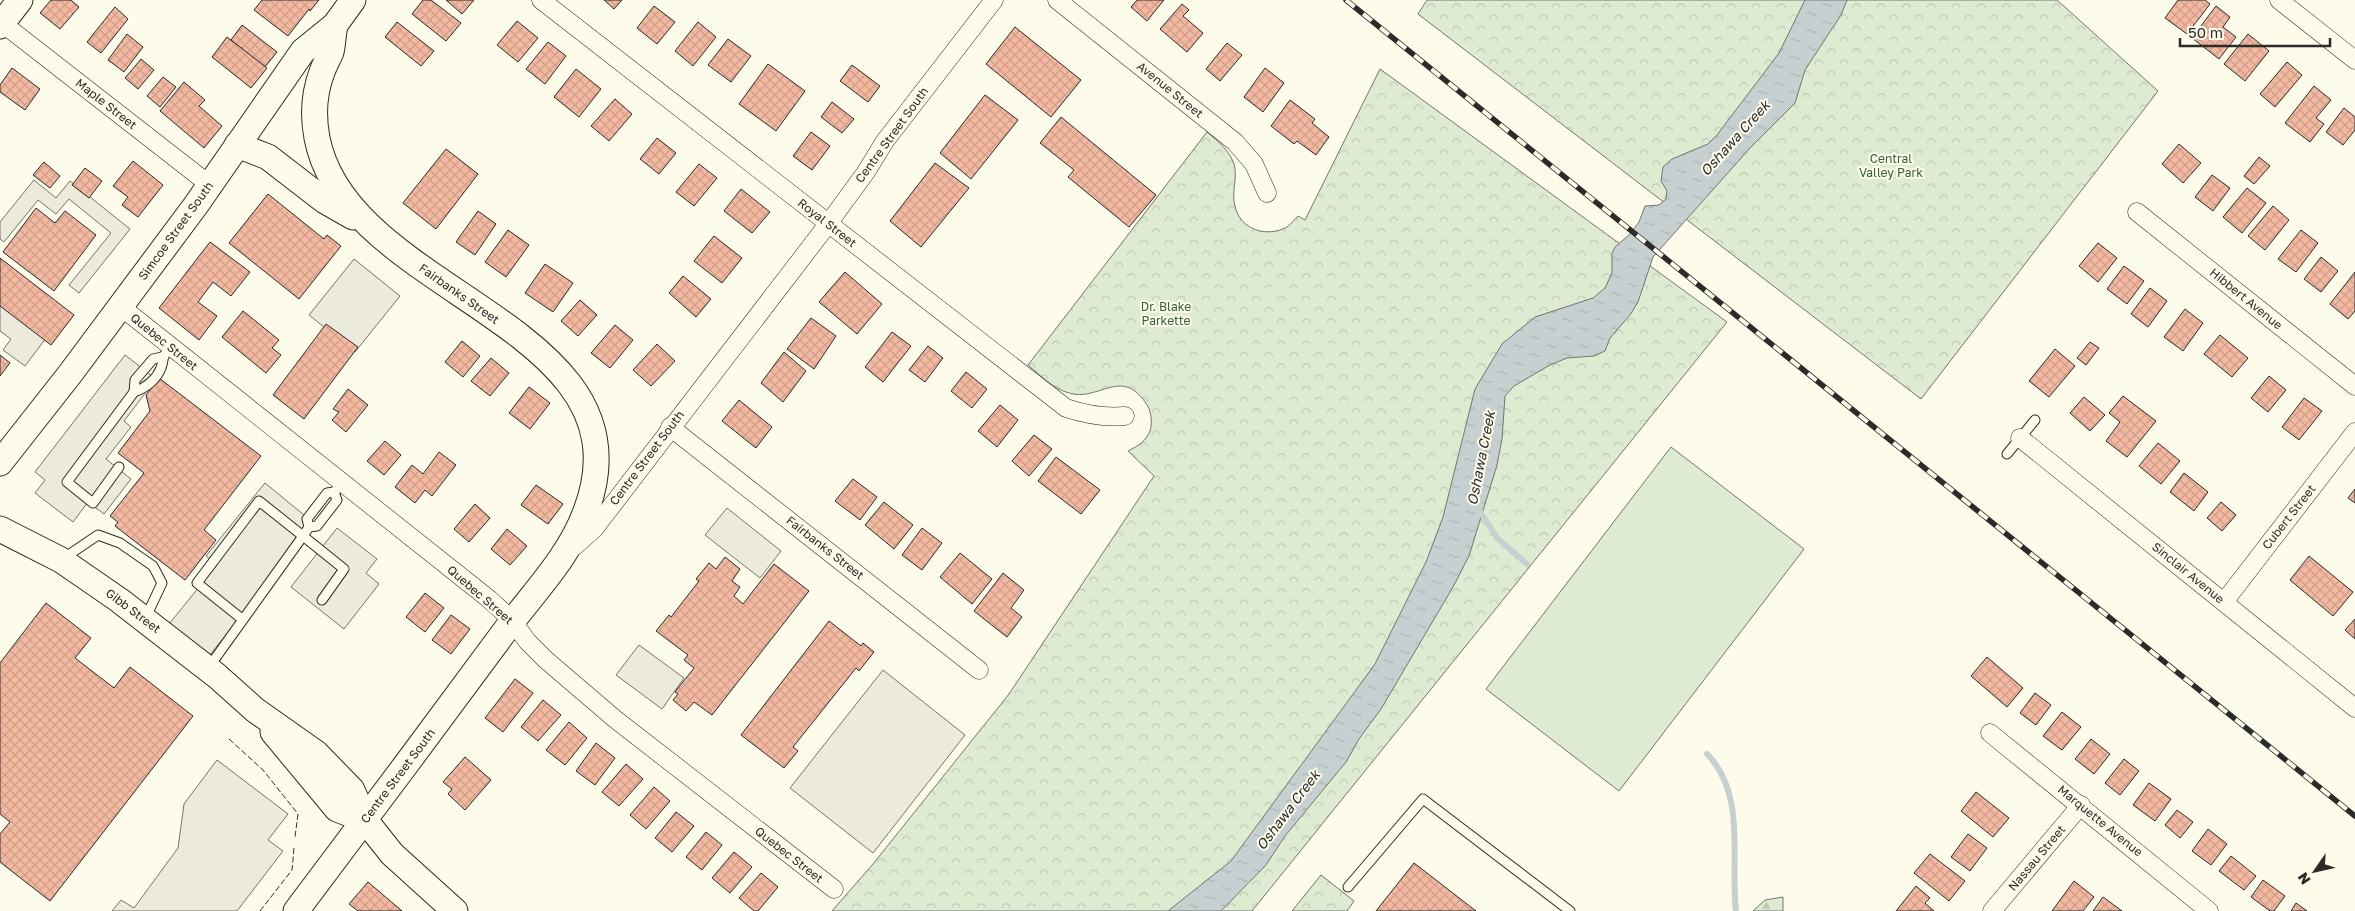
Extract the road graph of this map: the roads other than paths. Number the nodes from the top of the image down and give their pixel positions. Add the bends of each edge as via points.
1 (20, 0) edge
2 (353, 0) edge
3 (542, 0) edge
4 (994, 0) edge
5 (1057, 0) edge
6 (2278, 0) edge
7 (1, 24) edge
8 (335, 25) junction
9 (2355, 60) edge
10 (237, 146) junction
11 (210, 185) junction
12 (1267, 193) dead end
13 (2137, 212) dead end
14 (366, 224) junction
15 (828, 224) junction
16 (120, 306) junction
17 (166, 352) junction
18 (2355, 386) edge
19 (1125, 416) dead end
20 (2035, 420) dead end
21 (670, 427) junction
22 (2355, 432) edge
23 (2020, 438) junction
24 (2007, 454) dead end
25 (0, 463) edge
26 (119, 467) dead end
27 (338, 487) junction
28 (0, 529) edge
29 (303, 536) junction
30 (560, 559) junction
31 (61, 560) junction
32 (322, 600) dead end
33 (2224, 602) junction
34 (144, 619) junction
35 (242, 619) junction
36 (512, 620) junction
37 (208, 669) junction
38 (979, 670) dead end
39 (2355, 708) edge
40 (1990, 733) dead end
41 (2081, 805) junction
42 (365, 820) junction
43 (1348, 887) dead end
44 (834, 890) dead end
45 (296, 911) edge
46 (455, 911) edge
47 (1570, 911) edge
48 (1992, 911) edge
49 (2209, 911) edge

1 - 7 main road
2 - 8 main road, Simcoe Street South
3 - 15 street, Royal Street
4 - 15 street, Centre Street South via 885,142
5 - 12 street, Avenue Street via 1235,142 1254,164
6 - 9 street
7 - 11 street, Maple Street
8 - 10 main road, Simcoe Street South via 304,51
8 - 14 main road, Fairbanks Street via 331,51 320,75 316,95 317,137 322,159 340,193
10 - 11 main road, Simcoe Street South
10 - 14 main road via 268,157 325,201
11 - 16 main road, Simcoe Street South
13 - 18 street, Hibbert Avenue
14 - 30 main road, Fairbanks Street via 527,343 560,371 586,408 595,435 597,463 593,490 585,514
15 - 19 street, Royal Street via 1066,408 1104,418
15 - 21 street, Centre Street South
16 - 17 street, Quebec Street
16 - 25 main road, Simcoe Street South
17 - 26 lane via 153,359 135,380 134,392 67,482 93,503
17 - 27 street, Quebec Street
20 - 23 lane
21 - 30 street, Centre Street South via 594,529
21 - 38 street, Fairbanks Street
22 - 33 street, Cubert Street
23 - 24 lane
23 - 33 street, Sinclair Avenue
27 - 29 lane via 337,500 317,526 309,527
27 - 36 street, Quebec Street
28 - 31 main road, Gibb Street
29 - 32 lane via 344,568
29 - 35 lane
29 - 35 lane via 258,501 208,568 198,583
30 - 36 main road, Centre Street South
31 - 34 main road, Gibb Street
31 - 34 lane via 98,535 120,543 146,561 153,566 162,583
33 - 39 street, Sinclair Avenue
34 - 37 main road, Gibb Street
35 - 37 lane
36 - 42 main road, Centre Street South
36 - 44 street, Quebec Street via 546,660 615,720
37 - 42 main road, Gibb Street via 255,710 336,809
40 - 41 street, Marquette Avenue
41 - 48 street, Nassau Street
41 - 49 street, Marquette Avenue
42 - 45 main road, Centre Street South
42 - 46 main road via 392,854
43 - 47 lane via 1423,799

